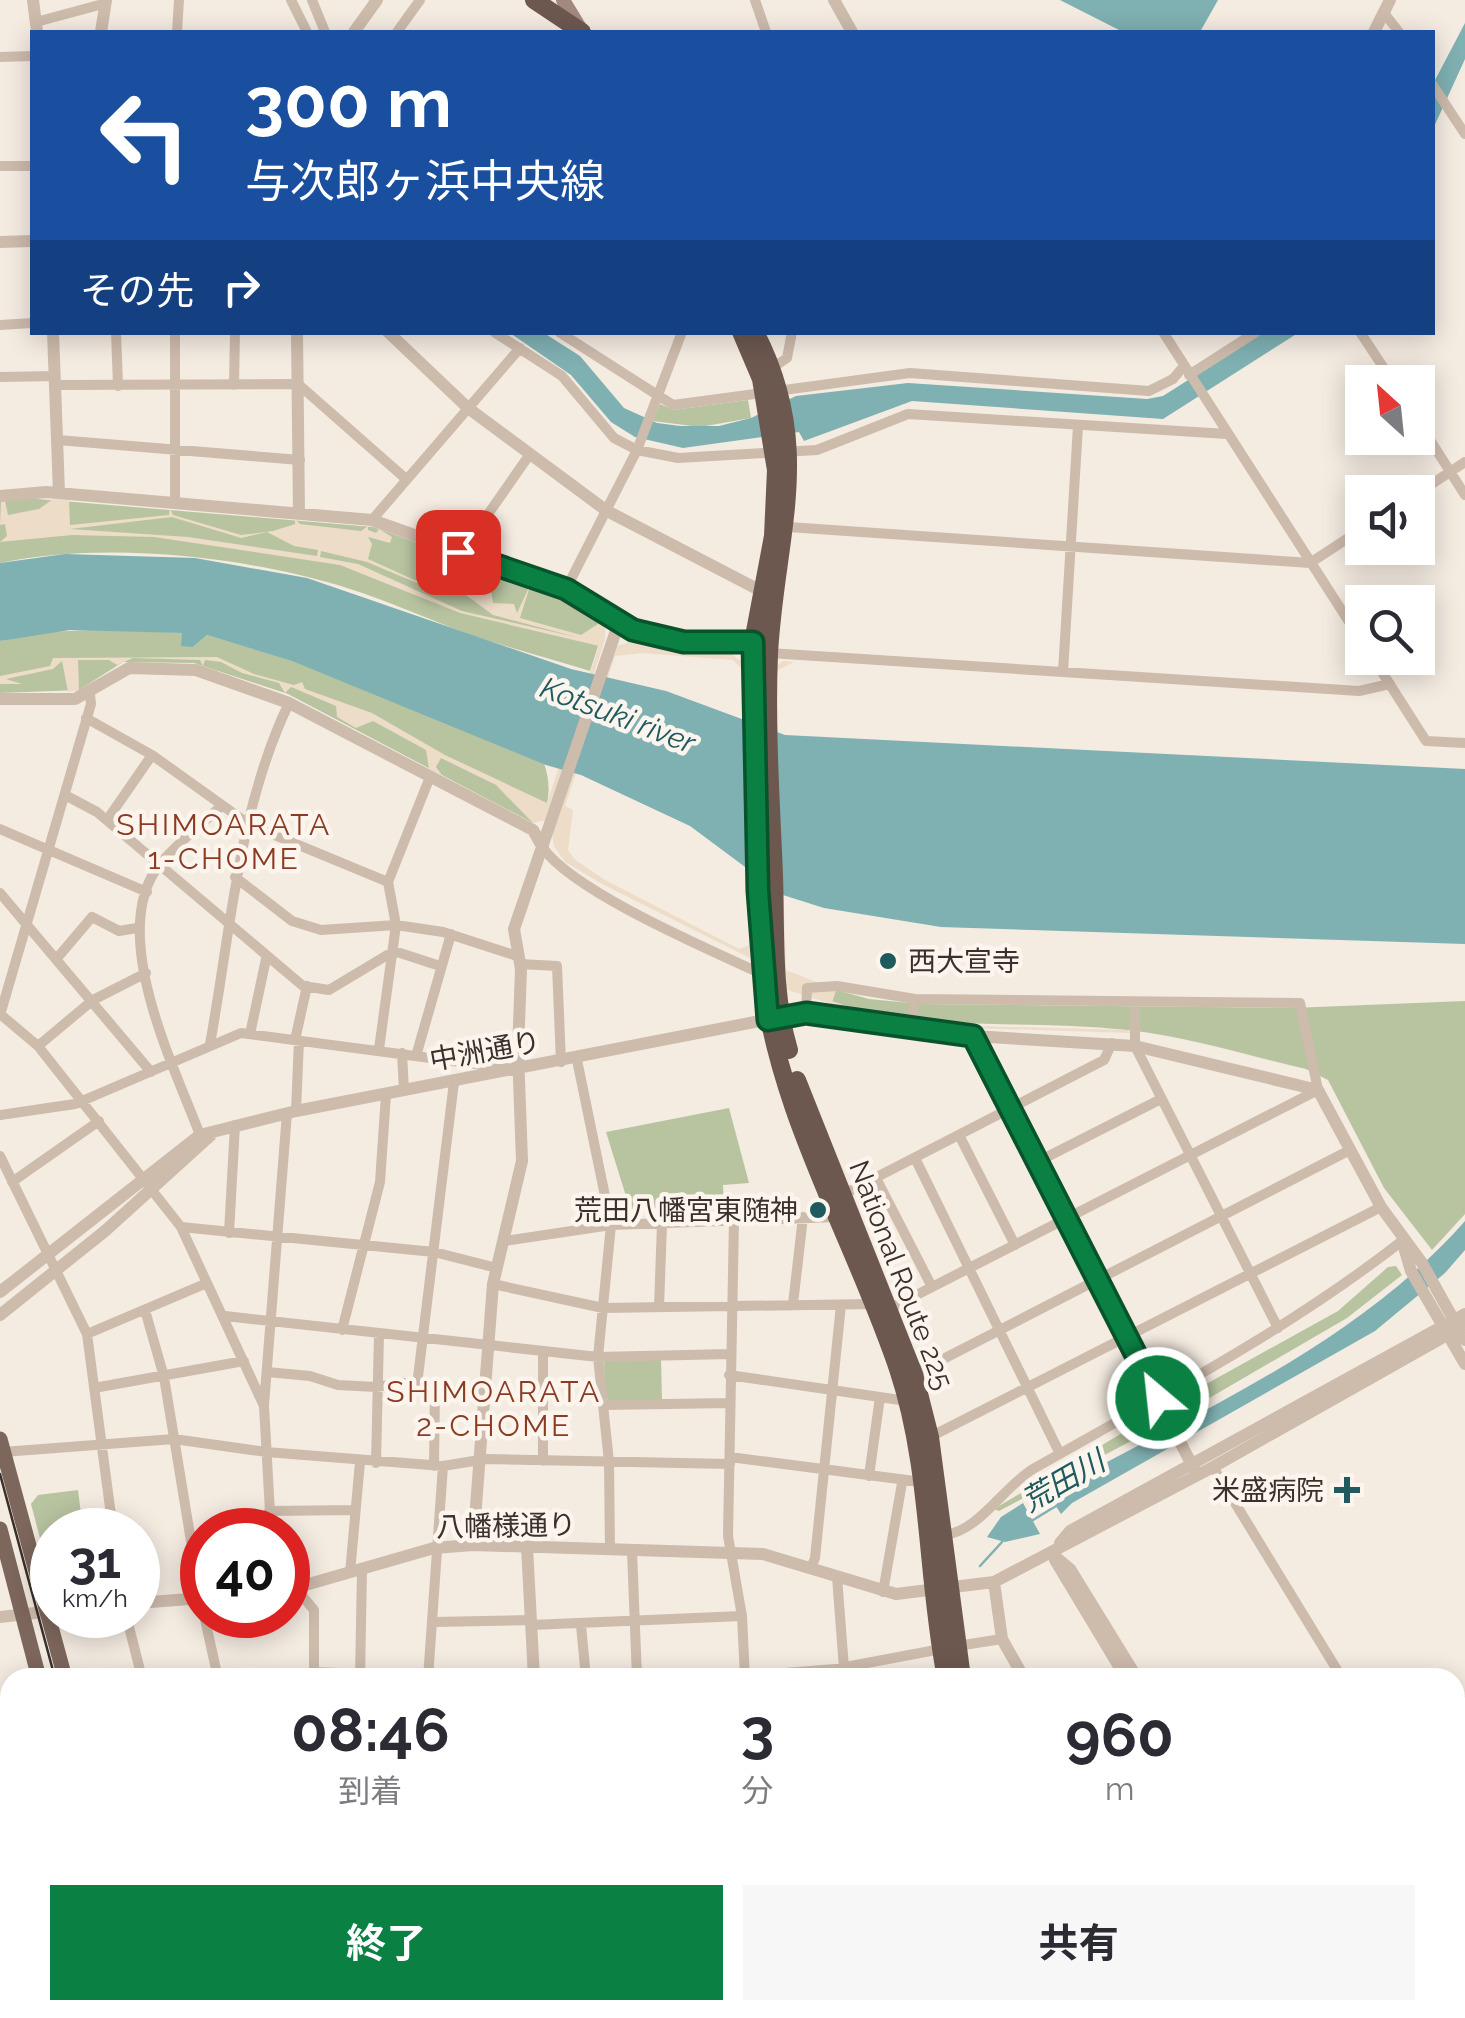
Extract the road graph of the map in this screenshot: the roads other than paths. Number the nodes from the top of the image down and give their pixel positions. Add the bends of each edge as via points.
1 (33, 0) edge
2 (179, 0) edge
3 (291, 0) edge
4 (312, 0) edge
5 (330, 0) edge
6 (376, 0) edge
7 (420, 0) edge
8 (534, 0) edge
9 (563, 0) edge
10 (755, 0) edge
11 (834, 0) edge
12 (104, 2) edge
13 (1387, 6) edge
14 (320, 14) junction
15 (37, 27) edge
16 (101, 30) edge
17 (178, 30) edge
18 (305, 30) edge
19 (324, 30) edge
20 (355, 30) edge
21 (398, 30) edge
22 (574, 30) edge
23 (764, 30) edge
24 (851, 30) edge
25 (1375, 30) edge
26 (1398, 30) edge
27 (0, 56) edge
28 (30, 56) edge
29 (1435, 88) edge
30 (1465, 134) edge
31 (0, 166) edge
32 (30, 166) edge
33 (30, 241) edge
34 (0, 242) edge
35 (30, 323) edge
36 (0, 324) edge
37 (53, 335) edge
38 (116, 335) edge
39 (175, 335) edge
40 (235, 335) edge
41 (297, 335) edge
42 (391, 335) edge
43 (499, 335) edge
44 (564, 335) edge
45 (681, 335) edge
46 (742, 335) edge
47 (755, 335) edge
48 (791, 335) edge
49 (1165, 335) edge
50 (1251, 335) edge
51 (1362, 335) edge
52 (520, 348) junction
53 (1382, 365) edge
54 (771, 369) junction
55 (1187, 371) junction
56 (0, 377) edge
57 (56, 381) junction
58 (298, 384) junction
59 (234, 385) junction
60 (118, 386) junction
61 (175, 386) junction
62 (771, 393) junction
63 (655, 396) junction
64 (468, 408) junction
65 (1078, 426) junction
66 (1227, 434) junction
67 (58, 440) junction
68 (638, 446) junction
69 (780, 446) junction
70 (1435, 448) edge
71 (175, 450) junction
72 (530, 454) junction
73 (300, 460) junction
74 (1465, 462) edge
75 (1450, 472) junction
76 (406, 480) junction
77 (1435, 482) edge
78 (1, 493) edge
79 (59, 493) junction
80 (1465, 495) edge
81 (175, 503) junction
82 (608, 510) junction
83 (299, 514) junction
84 (372, 520) junction
85 (788, 527) junction
86 (1345, 540) edge
87 (1071, 548) junction
88 (460, 553) junction
89 (1310, 563) junction
90 (566, 589) junction
91 (763, 592) junction
92 (1345, 616) edge
93 (619, 622) junction
94 (753, 642) junction
95 (769, 653) junction
96 (1062, 672) junction
97 (1384, 675) edge
98 (1390, 684) junction
99 (90, 694) junction
100 (0, 700) edge
101 (289, 703) junction
102 (760, 711) junction
103 (86, 718) junction
104 (1465, 743) edge
105 (152, 755) junction
106 (430, 776) junction
107 (65, 795) junction
108 (221, 806) junction
109 (107, 820) junction
110 (250, 825) junction
111 (0, 829) edge
112 (543, 848) junction
113 (48, 850) junction
114 (158, 866) junction
115 (236, 877) junction
116 (388, 882) junction
117 (147, 892) junction
118 (766, 894) junction
119 (2, 899) edge
120 (27, 922) junction
121 (231, 923) junction
122 (396, 925) junction
123 (138, 928) junction
124 (451, 934) junction
125 (394, 951) junction
126 (58, 957) junction
127 (266, 959) junction
128 (519, 960) junction
129 (440, 966) junction
130 (146, 973) junction
131 (762, 974) junction
132 (307, 986) junction
133 (915, 999) junction
134 (92, 1000) junction
135 (1135, 1002) junction
136 (806, 1013) junction
137 (0, 1014) edge
138 (774, 1018) junction
139 (909, 1029) junction
140 (250, 1034) junction
141 (973, 1036) junction
142 (297, 1040) junction
143 (1112, 1043) junction
144 (210, 1044) junction
145 (38, 1046) junction
146 (1135, 1046) junction
147 (380, 1049) junction
148 (402, 1053) junction
149 (416, 1056) junction
150 (172, 1060) junction
151 (576, 1060) junction
152 (561, 1062) junction
153 (518, 1070) junction
154 (151, 1072) junction
155 (454, 1082) junction
156 (1318, 1090) junction
157 (404, 1091) junction
158 (386, 1095) junction
159 (84, 1100) junction
160 (1161, 1100) junction
161 (1009, 1109) junction
162 (292, 1112) junction
163 (0, 1115) edge
164 (99, 1121) junction
165 (235, 1125) junction
166 (206, 1135) junction
167 (959, 1135) junction
168 (1350, 1150) junction
169 (1190, 1155) junction
170 (915, 1158) junction
171 (1036, 1162) junction
172 (2, 1164) edge
173 (876, 1178) junction
174 (12, 1182) junction
175 (146, 1183) junction
176 (842, 1195) junction
177 (1381, 1206) junction
178 (1221, 1216) junction
179 (803, 1217) junction
180 (836, 1217) junction
181 (94, 1218) junction
182 (1066, 1219) junction
183 (734, 1220) junction
184 (662, 1224) junction
185 (611, 1225) junction
186 (181, 1227) junction
187 (105, 1231) junction
188 (228, 1233) junction
189 (278, 1238) junction
190 (505, 1240) junction
191 (1402, 1241) junction
192 (1015, 1245) junction
193 (362, 1247) junction
194 (434, 1252) junction
195 (47, 1256) junction
196 (971, 1267) junction
197 (498, 1268) junction
198 (55, 1272) junction
199 (1250, 1273) junction
200 (1096, 1280) junction
201 (208, 1283) junction
202 (493, 1284) junction
203 (932, 1287) junction
204 (0, 1292) edge
205 (793, 1304) junction
206 (841, 1305) junction
207 (730, 1306) junction
208 (880, 1306) junction
209 (659, 1307) junction
210 (603, 1308) junction
211 (144, 1310) junction
212 (0, 1314) edge
213 (224, 1316) junction
214 (270, 1322) junction
215 (1457, 1327) edge
216 (1278, 1328) junction
217 (342, 1330) junction
218 (997, 1332) junction
219 (87, 1334) junction
220 (380, 1334) junction
221 (1126, 1338) junction
222 (424, 1340) junction
223 (486, 1347) junction
224 (543, 1352) junction
225 (730, 1354) junction
226 (598, 1357) junction
227 (244, 1362) junction
228 (1465, 1364) edge
229 (267, 1372) junction
230 (914, 1374) junction
231 (730, 1375) junction
232 (164, 1377) junction
233 (416, 1385) junction
234 (94, 1388) junction
235 (376, 1388) junction
236 (435, 1388) junction
237 (833, 1389) junction
238 (1026, 1389) junction
239 (482, 1394) junction
240 (880, 1397) junction
241 (1158, 1398) junction
242 (908, 1401) junction
243 (730, 1404) junction
244 (603, 1405) junction
245 (264, 1406) junction
246 (1306, 1408) junction
247 (930, 1437) junction
248 (174, 1439) junction
249 (102, 1444) junction
250 (2, 1445) edge
251 (266, 1452) junction
252 (1060, 1454) junction
253 (477, 1460) junction
254 (730, 1460) junction
255 (543, 1461) junction
256 (360, 1462) junction
257 (609, 1462) junction
258 (376, 1463) junction
259 (438, 1466) junction
260 (1212, 1467) junction
261 (825, 1470) junction
262 (1194, 1470) junction
263 (869, 1476) junction
264 (912, 1482) junction
265 (109, 1508) edge
266 (186, 1508) edge
267 (269, 1508) edge
268 (354, 1510) junction
269 (310, 1511) edge
270 (0, 1528) edge
271 (942, 1535) junction
272 (30, 1542) edge
273 (473, 1545) junction
274 (439, 1548) junction
275 (526, 1548) junction
276 (610, 1550) junction
277 (632, 1551) junction
278 (731, 1552) junction
279 (1052, 1553) junction
280 (1026, 1566) junction
281 (810, 1568) junction
282 (356, 1571) junction
283 (1061, 1573) junction
284 (836, 1577) junction
285 (310, 1581) edge
286 (994, 1582) junction
287 (883, 1592) junction
288 (945, 1594) junction
289 (310, 1606) edge
290 (30, 1612) edge
291 (22, 1613) junction
292 (742, 1616) junction
293 (0, 1618) edge
294 (634, 1621) junction
295 (433, 1622) junction
296 (531, 1622) junction
297 (581, 1624) junction
298 (56, 1638) edge
299 (132, 1638) edge
300 (209, 1638) edge
301 (1002, 1639) junction
302 (948, 1644) junction
303 (37, 1668) edge
304 (63, 1668) edge
305 (139, 1668) edge
306 (216, 1668) edge
307 (314, 1668) edge
308 (360, 1668) edge
309 (429, 1668) edge
310 (534, 1668) edge
311 (585, 1668) edge
312 (637, 1668) edge
313 (745, 1668) edge
314 (844, 1668) joint
315 (947, 1668) edge
316 (958, 1668) edge
317 (1018, 1668) edge
318 (1120, 1668) edge
319 (1131, 1668) edge
320 (1336, 1668) edge

1 - 15 street
2 - 17 street
3 - 18 street
4 - 14 street
5 - 14 street
6 - 20 street
7 - 21 street
8 - 22 highway
9 - 22 main road
10 - 23 street
11 - 24 street
12 - 15 street
12 - 16 street
13 - 25 street
13 - 26 street
14 - 19 street
27 - 28 street
29 - 30 street
31 - 32 street
33 - 34 street
35 - 36 street
37 - 57 street
38 - 60 street
39 - 61 street
40 - 59 street
41 - 58 street
42 - 64 street
43 - 52 street
44 - 63 street
45 - 63 street
46 - 62 highway
47 - 54 highway
48 - 54 street via 787,358
49 - 55 street
50 - 55 street
51 - 53 street
52 - 64 street
52 - 68 street via 562,376 599,425
54 - 62 highway
55 - 62 street via 1149,391 910,373
55 - 66 street
56 - 57 street
57 - 60 street
57 - 67 street
58 - 59 street
58 - 73 street
58 - 76 street
59 - 61 street
60 - 61 street
61 - 71 street
62 - 63 street via 673,405
62 - 69 highway
63 - 68 street
64 - 72 street
64 - 76 street
65 - 66 street
65 - 69 street via 908,414 817,450
65 - 87 street
66 - 89 street
67 - 71 street
67 - 79 street
68 - 69 street via 700,459
68 - 82 street
69 - 85 highway
69 - 91 highway
70 - 75 street
71 - 73 street
71 - 81 street
72 - 82 street
72 - 88 street
73 - 83 street
74 - 75 street
75 - 77 street
75 - 80 street
76 - 84 street
78 - 79 street
79 - 81 street
81 - 83 street
82 - 90 street
82 - 91 street
83 - 84 street
84 - 88 street
85 - 87 street
85 - 95 highway
86 - 89 street
87 - 89 street
87 - 96 street
88 - 90 street
89 - 92 street
90 - 93 street
91 - 94 highway
93 - 94 street via 684,642
93 - 112 street
94 - 95 street
94 - 102 highway
95 - 96 street
95 - 102 highway
96 - 98 street via 1359,692
97 - 98 street
98 - 104 street via 1426,740
99 - 100 street
99 - 101 street via 129,668 196,670
99 - 103 street
101 - 106 street
101 - 110 street
102 - 118 highway
103 - 105 street
103 - 107 street
105 - 108 street
105 - 109 street
106 - 112 street via 533,830
106 - 116 street
107 - 109 street
107 - 113 street
108 - 110 street
108 - 114 street
109 - 114 street
110 - 115 street
110 - 116 street
111 - 113 street
112 - 128 street via 516,917
112 - 131 street via 580,881
113 - 117 street
113 - 120 street
114 - 117 street
114 - 121 street
115 - 121 street
115 - 122 street via 292,921 322,930
116 - 122 street
117 - 123 street
118 - 131 highway
118 - 138 highway
119 - 120 street
120 - 126 street
120 - 137 street
121 - 127 street
121 - 144 street
122 - 124 street
122 - 125 street
123 - 126 street via 119,931 92,917
123 - 130 street
124 - 128 street
124 - 129 street
125 - 129 street
125 - 132 street via 328,990
125 - 147 street
126 - 134 street
127 - 132 street
127 - 140 street
128 - 152 street via 557,966
128 - 153 street
129 - 149 street
130 - 134 street
130 - 150 street via 156,1024
131 - 138 highway
132 - 142 street
133 - 135 street
133 - 136 street via 837,986 807,988
133 - 139 street
134 - 145 street
134 - 154 street
135 - 146 street
135 - 156 street via 1300,1003
136 - 138 street, 中洲通り
136 - 139 street, 中洲通り
137 - 145 street
138 - 151 street, 中洲通り
138 - 176 highway, National Route 225
138 - 180 highway, National Route 225 via 798,1124
139 - 141 street, 中洲通り
140 - 142 street
140 - 144 street
141 - 143 street, 中洲通り
141 - 161 street
142 - 147 street
142 - 162 street
143 - 146 street, 中洲通り
143 - 161 street via 1104,1060
144 - 150 street
145 - 159 street
146 - 156 street, 中洲通り
146 - 160 street
147 - 148 street
148 - 149 street
148 - 157 street
149 - 153 street
150 - 154 street
150 - 166 street
151 - 152 street, 中洲通り
151 - 185 street
152 - 153 street, 中洲通り
153 - 155 street, 中洲通り
153 - 190 street via 522,1160
154 - 159 street
155 - 157 street, 中洲通り
155 - 194 street
156 - 168 street
156 - 169 street
157 - 158 street, 中洲通り
158 - 162 street, 中洲通り
158 - 193 street via 380,1182
159 - 163 street
159 - 164 street
160 - 169 street
160 - 171 street
161 - 167 street
161 - 171 street
162 - 165 street, 中洲通り
162 - 189 street
164 - 174 street
164 - 175 street
165 - 166 street, 中洲通り
165 - 188 street
166 - 175 street, 中洲通り
167 - 170 street
167 - 192 street
168 - 177 street
168 - 178 street
169 - 178 street
169 - 182 street
170 - 173 street
170 - 196 street
171 - 182 street
172 - 174 street
173 - 176 street
173 - 203 street
174 - 195 street
175 - 181 street, 中洲通り
175 - 186 street
175 - 187 street, 中洲通り
176 - 208 highway, National Route 225
177 - 191 street
177 - 199 street
178 - 199 street
178 - 200 street
179 - 180 street
179 - 183 street
179 - 205 street
180 - 208 highway, National Route 225
181 - 187 street
181 - 195 street, 中洲通り
182 - 192 street
182 - 200 street
183 - 184 street
183 - 207 street
184 - 185 street
184 - 209 street
185 - 190 street
185 - 210 street
186 - 188 street
186 - 201 street
187 - 198 street, 中洲通り
188 - 189 street
189 - 193 street
189 - 214 street
190 - 197 street
191 - 215 street
191 - 216 street
192 - 196 street
193 - 194 street
193 - 217 street
194 - 197 street
194 - 222 street
195 - 198 street
195 - 204 street, 中洲通り
196 - 203 street
196 - 218 street
197 - 202 street
198 - 212 street, 中洲通り
198 - 219 street
199 - 216 street
199 - 221 street
200 - 218 street
200 - 221 street
201 - 211 street
201 - 213 street
202 - 210 street
202 - 223 street
203 - 208 street
205 - 206 street
205 - 207 street
206 - 208 street
206 - 237 street
207 - 209 street
207 - 225 street
208 - 230 highway, National Route 225
208 - 242 highway, National Route 225
209 - 210 street
210 - 226 street
211 - 219 street
211 - 232 street
213 - 214 street
213 - 227 street
214 - 217 street
214 - 229 street
215 - 228 street
215 - 246 street
216 - 241 street
217 - 220 street
218 - 230 street
218 - 238 street
219 - 234 street
220 - 222 street
220 - 235 street
221 - 238 street
221 - 241 street
222 - 223 street
222 - 233 street
223 - 224 street
223 - 239 street
224 - 226 street
224 - 255 street
225 - 226 street
225 - 231 street
226 - 244 street
227 - 232 street
227 - 245 street
229 - 235 street
229 - 245 street
230 - 247 highway, National Route 225
231 - 237 street
231 - 243 street
232 - 234 street
232 - 248 street
233 - 235 street
233 - 236 street
234 - 249 street
235 - 258 street
236 - 239 street
236 - 259 street
237 - 240 street
237 - 261 street
238 - 247 street
238 - 252 street
239 - 253 street
240 - 242 street
240 - 263 street
241 - 252 street
241 - 262 street
242 - 264 highway, National Route 225
243 - 244 street
243 - 254 street
244 - 257 street
245 - 251 street
246 - 260 street
246 - 262 street
247 - 271 highway, National Route 225
248 - 249 street
248 - 251 street
248 - 266 street
249 - 250 street
249 - 265 street
250 - 272 main road
251 - 256 street
251 - 267 street
252 - 271 street via 1010,1482 968,1526
253 - 255 street
253 - 259 street
253 - 273 street
254 - 257 street
254 - 261 street
254 - 278 street
255 - 257 street
256 - 258 street
256 - 268 street
257 - 276 street
258 - 259 street
259 - 274 street
260 - 262 street
260 - 320 street
261 - 263 street
261 - 281 street
262 - 279 street via 1070,1531
263 - 264 street
264 - 287 street
264 - 288 highway, National Route 225
268 - 269 street
268 - 282 street
270 - 291 main road
271 - 288 highway, National Route 225
273 - 274 street, 八幡様通り
273 - 275 street, 八幡様通り
274 - 282 street, 八幡様通り
274 - 295 street
275 - 276 street, 八幡様通り
275 - 296 street
276 - 277 street, 八幡様通り
277 - 278 street, 八幡様通り
277 - 294 street
278 - 281 street, 八幡様通り
278 - 292 street
279 - 280 street
279 - 283 street
279 - 319 street via 1070,1569
280 - 283 street
280 - 286 street
281 - 284 street, 八幡様通り
282 - 285 street, 八幡様通り
282 - 308 street
283 - 318 street
284 - 287 street, 八幡様通り
284 - 314 street
286 - 288 street
286 - 301 street
287 - 288 street
288 - 302 highway, National Route 225
289 - 307 street
290 - 291 street
291 - 293 street
291 - 303 main road
292 - 294 street
292 - 313 street
294 - 297 street
294 - 312 street
295 - 296 street
295 - 309 street
296 - 297 street
296 - 310 street
297 - 311 street
298 - 304 main road
299 - 305 street
300 - 306 street
301 - 302 street
301 - 317 street
302 - 314 street
302 - 315 highway, National Route 225
302 - 316 highway, National Route 225

